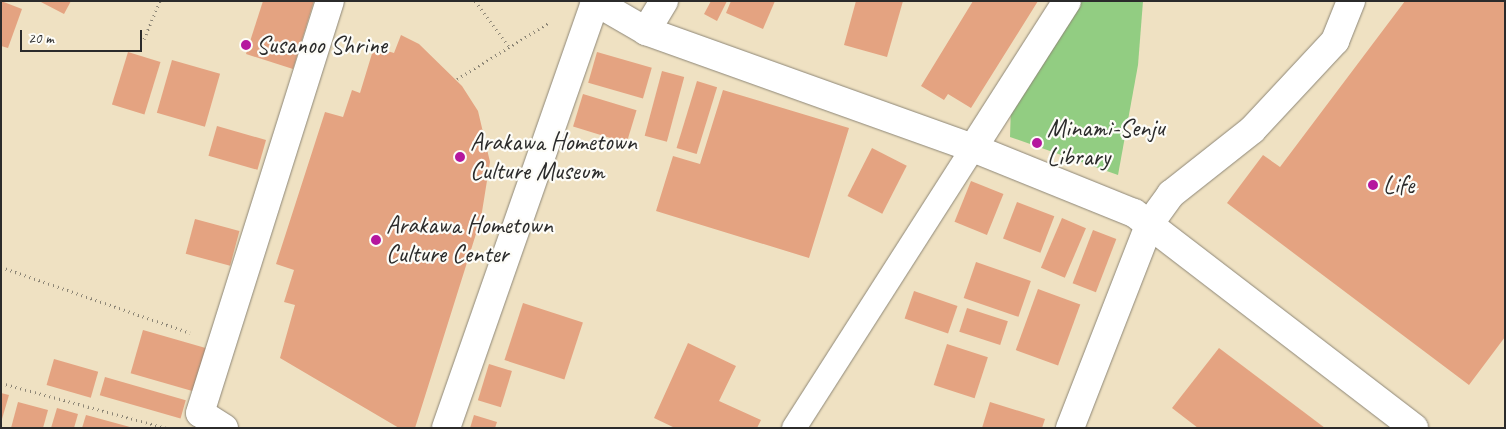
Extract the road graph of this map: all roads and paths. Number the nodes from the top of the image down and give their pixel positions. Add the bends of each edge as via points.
1 (160, 1) edge
2 (330, 1) edge
3 (475, 1) edge
4 (664, 1) edge
5 (1067, 1) edge
6 (1351, 1) edge
7 (594, 2) edge
8 (554, 19) dead end
9 (646, 31) junction
10 (144, 39) dead end
11 (510, 47) junction
12 (457, 79) dead end
13 (973, 148) junction
14 (1150, 223) junction
15 (1, 267) edge
16 (223, 345) junction
17 (1, 383) edge
18 (167, 428) edge
19 (224, 428) edge
20 (446, 428) edge
21 (794, 428) edge
22 (1070, 428) edge
23 (1414, 428) edge

1 - 10 path
2 - 16 street
3 - 11 path
4 - 9 street
5 - 13 street
6 - 14 street via 1335,41 1252,130 1171,194
7 - 9 street
7 - 20 street
8 - 11 path
9 - 13 street
11 - 12 path
13 - 14 street
13 - 21 lane
14 - 22 street
14 - 23 street
15 - 16 path
16 - 19 street via 200,413
17 - 18 path

